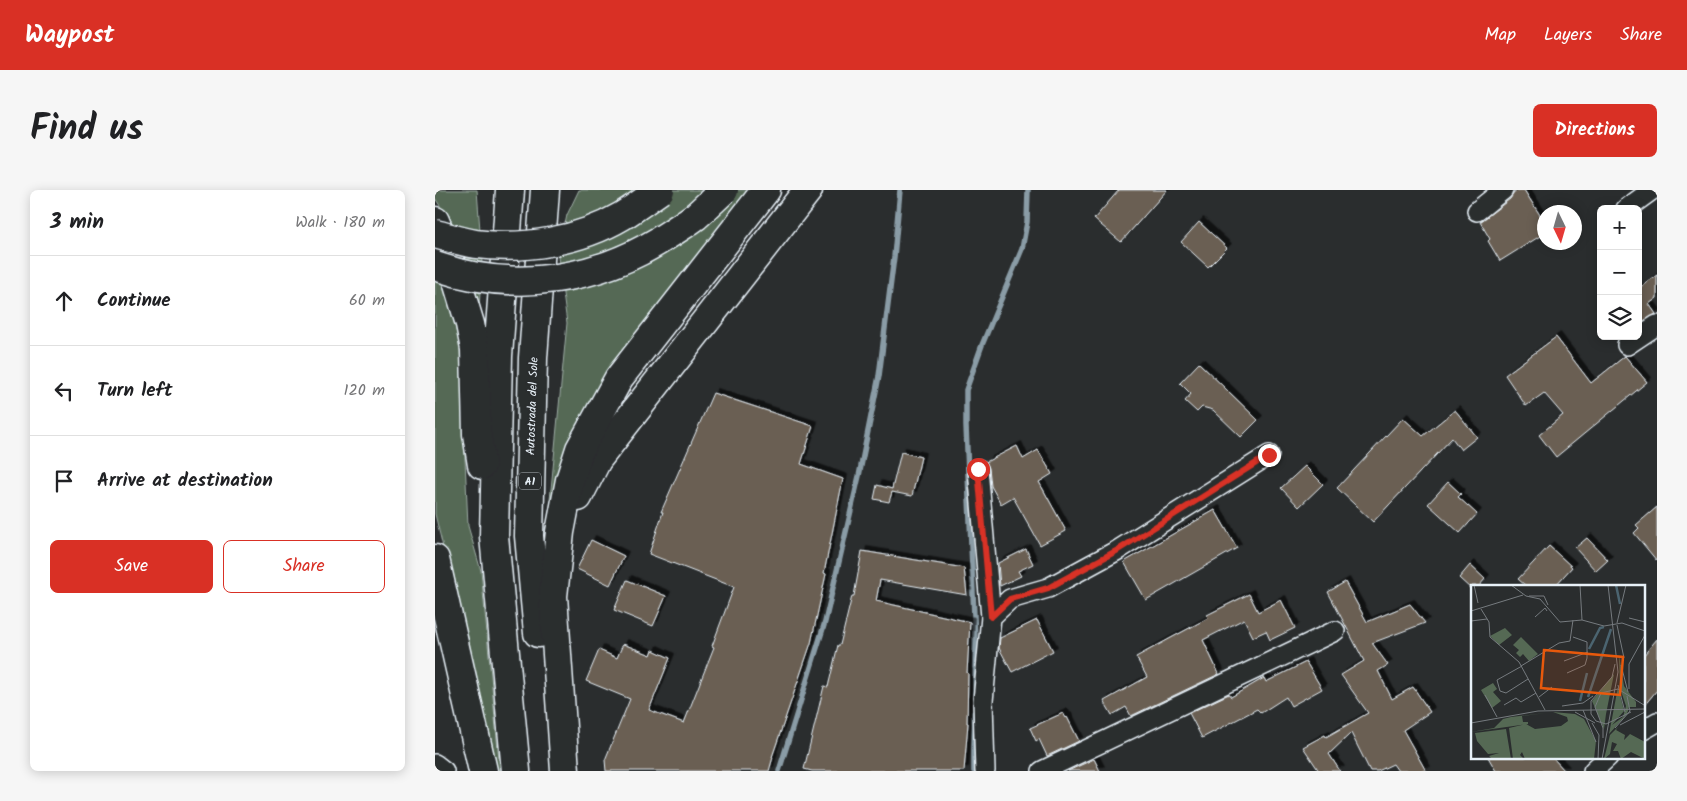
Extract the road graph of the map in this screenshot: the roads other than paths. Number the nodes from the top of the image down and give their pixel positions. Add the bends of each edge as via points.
1 (510, 190) edge
2 (545, 190) edge
3 (660, 190) edge
4 (724, 190) edge
5 (765, 190) edge
6 (808, 190) edge
7 (1503, 190) edge
8 (1652, 190) edge
9 (1631, 205) edge
10 (1477, 211) dead end
11 (435, 221) edge
12 (435, 234) edge
13 (435, 266) edge
14 (1657, 325) edge
15 (1627, 345) dead end
16 (1269, 455) dead end
17 (978, 469) dead end
18 (560, 532) junction
19 (493, 536) junction
20 (435, 559) edge
21 (991, 617) junction
22 (1335, 631) dead end
23 (1657, 722) edge
24 (1645, 729) edge
25 (1607, 758) edge
26 (435, 764) edge
27 (445, 771) edge
28 (483, 771) edge
29 (516, 771) edge
30 (555, 771) edge
31 (565, 771) edge
32 (985, 771) edge
33 (1042, 771) edge
34 (1593, 771) edge

1 - 19 highway via 498,356
2 - 30 highway, Autostrada del Sole / A1 via 533,358 529,536
3 - 12 highway, bridge via 621,217 552,242 516,246 476,244
4 - 13 highway, bridge via 695,217 652,246 609,266 584,273 517,282 476,278
5 - 18 highway via 619,378 580,448
6 - 18 highway via 597,460
7 - 10 street
8 - 9 street
11 - 19 highway via 449,255 475,348 477,434
14 - 15 street
16 - 21 street via 1118,550 1048,588 1010,599
17 - 21 street
18 - 31 highway via 553,596
19 - 29 highway
20 - 28 highway
21 - 32 street via 983,701
22 - 33 street
23 - 24 street
25 - 34 street
26 - 27 street

